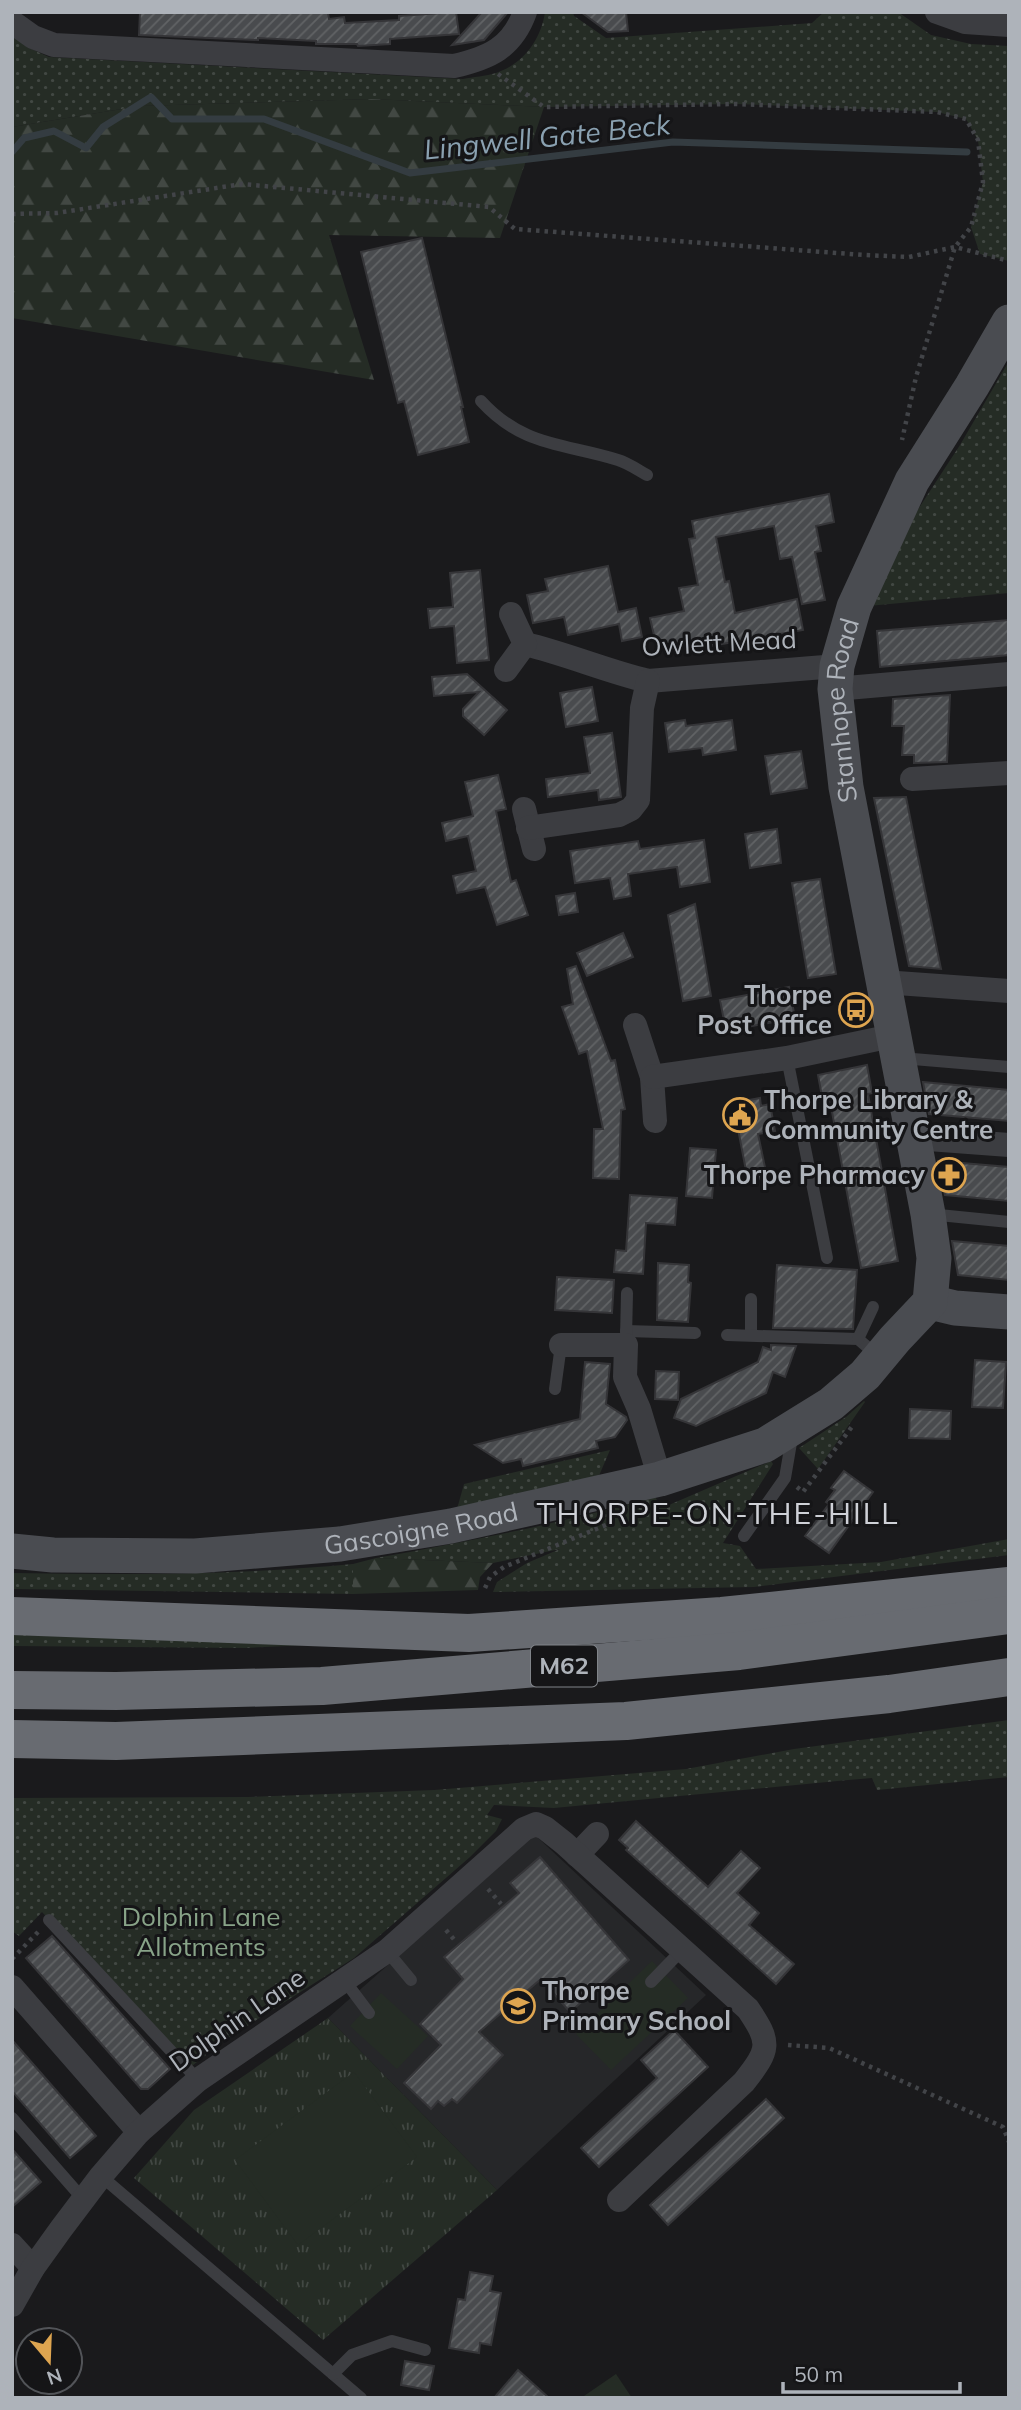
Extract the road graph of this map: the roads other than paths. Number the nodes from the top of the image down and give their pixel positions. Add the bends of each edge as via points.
1 (525, 12) edge
2 (937, 12) edge
3 (12, 22) edge
4 (1009, 25) edge
5 (1009, 322) edge
6 (481, 401) dead end
7 (647, 475) dead end
8 (511, 614) dead end
9 (525, 644) junction
10 (506, 670) dead end
11 (1009, 674) edge
12 (836, 678) junction
13 (648, 681) junction
14 (1009, 773) edge
15 (912, 779) dead end
16 (529, 829) dead end
17 (883, 982) junction
18 (1009, 991) edge
19 (635, 1025) dead end
20 (895, 1047) junction
21 (787, 1058) junction
22 (1009, 1067) edge
23 (652, 1077) junction
24 (655, 1121) dead end
25 (915, 1138) junction
26 (1009, 1145) edge
27 (928, 1214) junction
28 (1009, 1222) edge
29 (827, 1258) dead end
30 (627, 1293) dead end
31 (751, 1299) dead end
32 (930, 1302) junction
33 (873, 1307) dead end
34 (1009, 1312) edge
35 (695, 1333) dead end
36 (727, 1335) dead end
37 (751, 1335) junction
38 (626, 1338) junction
39 (561, 1345) joint
40 (869, 1348) junction
41 (555, 1389) dead end
42 (793, 1429) junction
43 (660, 1479) junction
44 (744, 1536) dead end
45 (12, 1551) edge
46 (1009, 1586) edge
47 (1009, 1615) edge
48 (12, 1616) edge
49 (1009, 1677) edge
50 (12, 1690) edge
51 (12, 1739) edge
52 (117, 1741) junction
53 (12, 1756) edge
54 (597, 1834) dead end
55 (577, 1855) junction
56 (49, 1920) road end
57 (682, 1950) junction
58 (387, 1951) junction
59 (411, 1980) dead end
60 (345, 1981) junction
61 (650, 1982) dead end
62 (12, 1987) edge
63 (369, 2013) dead end
64 (198, 2080) junction
65 (12, 2118) edge
66 (139, 2132) junction
67 (101, 2176) junction
68 (83, 2199) junction
69 (618, 2200) dead end
70 (12, 2245) edge
71 (33, 2268) junction
72 (12, 2305) edge
73 (425, 2350) dead end
74 (333, 2374) junction
75 (361, 2398) edge

1 - 3 street via 518,30 498,51 454,66 198,46 54,46
2 - 4 street via 965,22
5 - 12 street, Stanhope Road via 912,481 854,607
6 - 7 lane via 497,419 528,437 621,461
8 - 9 street
9 - 10 street
9 - 13 street, Owlett Mead
11 - 12 street, Owlett Mead
12 - 13 street, Owlett Mead
12 - 17 street, Stanhope Road via 846,787
13 - 16 street via 642,708 638,800 631,809 619,815
14 - 15 street
17 - 18 street
17 - 20 street, Stanhope Road
19 - 23 street
20 - 21 street
20 - 22 lane
20 - 25 street, Stanhope Road
21 - 23 street
21 - 29 lane
23 - 24 street
25 - 26 street
25 - 27 street, Stanhope Road
27 - 28 lane
27 - 32 street via 934,1258
30 - 38 lane
31 - 37 lane
32 - 34 street
32 - 40 street, Gascoigne Road
33 - 40 lane
35 - 38 lane
36 - 37 lane
37 - 40 lane
38 - 39 street
38 - 43 street via 625,1377
39 - 41 lane
40 - 42 street, Gascoigne Road via 865,1375
42 - 43 street, Gascoigne Road via 765,1445
42 - 44 lane via 785,1478
43 - 45 street, Gascoigne Road via 451,1526 340,1544 195,1556
46 - 48 highway via 722,1616 469,1633
47 - 50 highway, M62 via 739,1651 322,1686
49 - 52 highway, M62 via 626,1721
51 - 52 highway, M62
52 - 53 highway
54 - 55 street
55 - 57 street
55 - 58 street, Dolphin Lane via 545,1828 536,1824 524,1829
56 - 64 lane
57 - 61 lane
57 - 69 street via 748,2009 766,2043 760,2062 744,2082
58 - 59 lane
58 - 60 street, Dolphin Lane
60 - 63 lane
60 - 64 street, Dolphin Lane
62 - 66 street
64 - 66 street, Dolphin Lane
65 - 68 lane
66 - 67 street, Dolphin Lane
67 - 68 street, Dolphin Lane
67 - 74 lane
68 - 71 street, Dolphin Lane
70 - 71 street
71 - 72 street, Dolphin Lane
73 - 74 lane via 392,2341 352,2355
74 - 75 lane

